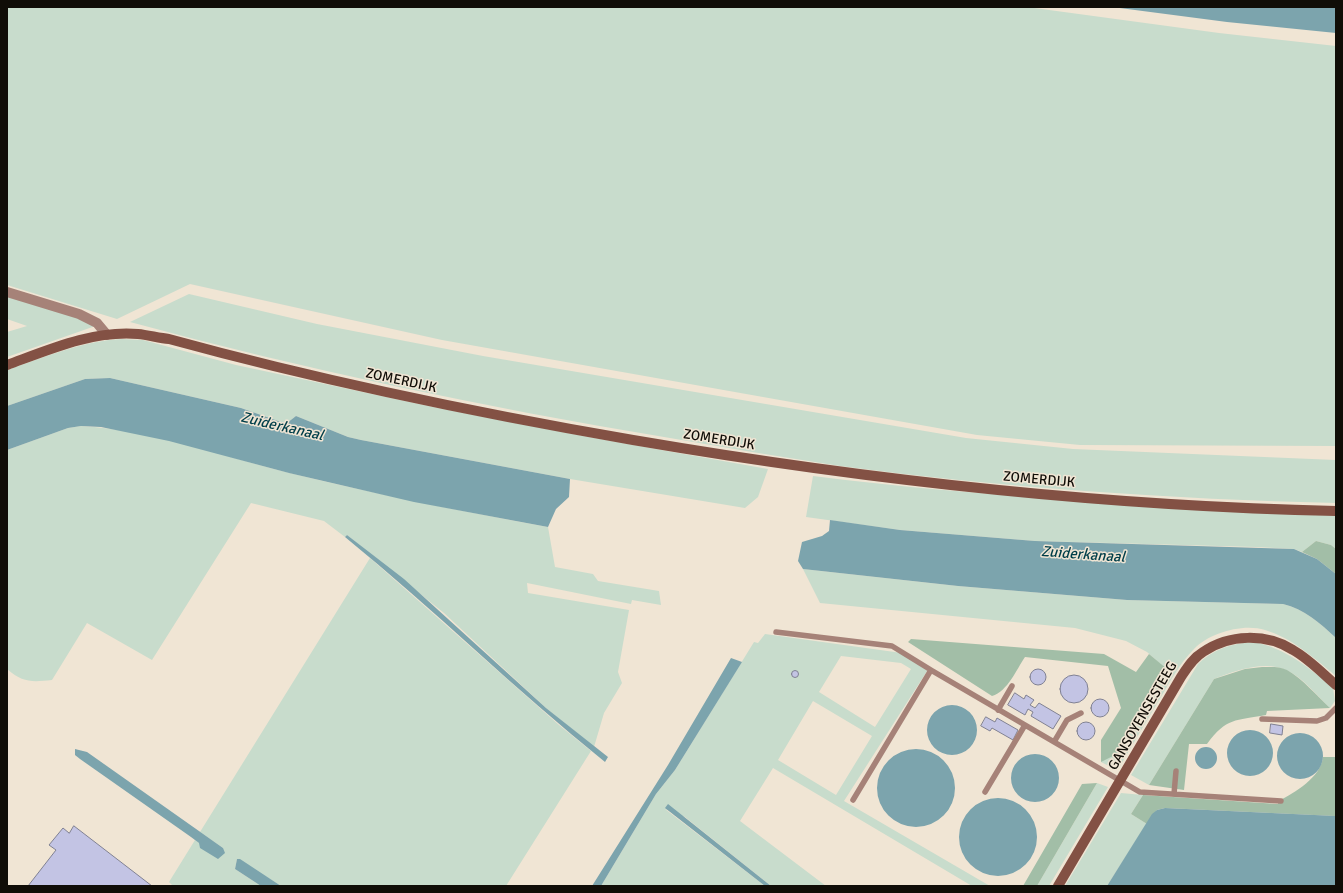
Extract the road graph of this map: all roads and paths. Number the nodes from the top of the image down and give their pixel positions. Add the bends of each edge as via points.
1 (7, 292) edge
2 (107, 335) junction
3 (7, 365) edge
4 (1336, 511) edge
5 (776, 632) dead end
6 (930, 670) junction
7 (1336, 685) edge
8 (1012, 686) dead end
9 (1336, 708) edge
10 (998, 710) junction
11 (1081, 714) dead end
12 (1262, 719) dead end
13 (1025, 725) junction
14 (1054, 742) junction
15 (1176, 771) dead end
16 (1121, 781) junction
17 (985, 792) dead end
18 (1174, 794) junction
19 (853, 800) dead end
20 (1282, 801) dead end
21 (1058, 886) edge

1 - 2 street via 79,314 97,323
2 - 3 street, ZOMERDIJK via 53,348
2 - 4 street, ZOMERDIJK via 139,334 362,387 510,418 688,450 853,475 1138,503
5 - 6 lane via 892,646
6 - 10 lane
6 - 19 lane
7 - 16 street, GANSOYENSESTEEG via 1301,655 1277,642 1262,638 1241,638 1218,643 1201,652 1188,665
8 - 10 lane
9 - 12 lane via 1326,718 1317,721
10 - 13 lane
11 - 14 lane via 1067,720
13 - 14 lane
13 - 17 lane
14 - 16 lane
15 - 18 lane
16 - 18 lane via 1140,792
16 - 21 street, GANSOYENSESTEEG
18 - 20 lane

